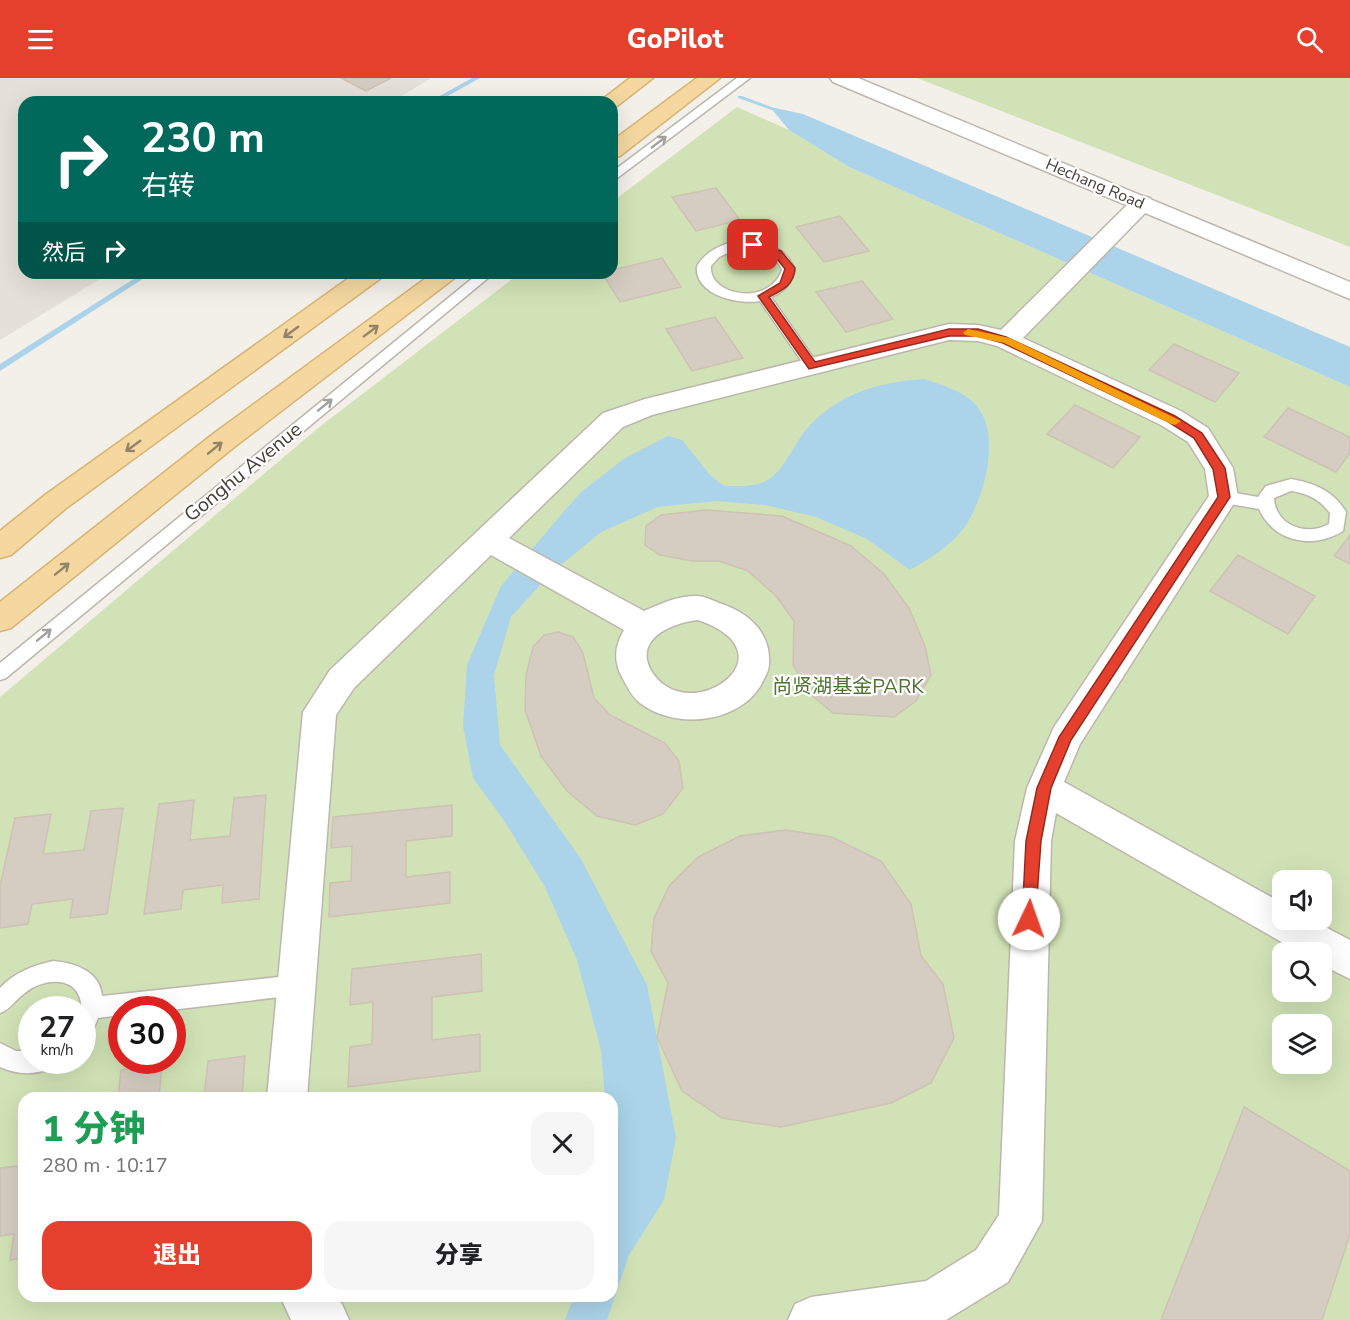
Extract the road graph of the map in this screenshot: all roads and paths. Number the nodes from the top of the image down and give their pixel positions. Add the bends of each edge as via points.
1 (643, 78) edge
2 (710, 78) edge
3 (744, 78) edge
4 (840, 78) edge
5 (862, 78) edge
6 (618, 96) edge
7 (618, 147) edge
8 (618, 173) edge
9 (1142, 203) junction
10 (1350, 278) edge
11 (364, 279) edge
12 (441, 279) edge
13 (480, 279) edge
14 (1350, 291) edge
15 (763, 296) junction
16 (1006, 340) junction
17 (812, 366) junction
18 (1224, 497) junction
19 (1265, 504) dead end
20 (488, 540) junction
21 (0, 548) edge
22 (0, 619) edge
23 (645, 626) dead end
24 (0, 673) edge
25 (1044, 788) junction
26 (1350, 961) edge
27 (297, 985) junction
28 (91, 996) edge
29 (0, 1003) edge
30 (96, 1007) edge
31 (0, 1054) edge
32 (18, 1063) edge
33 (288, 1092) edge
34 (305, 1302) edge
35 (326, 1320) edge
36 (811, 1320) edge

1 - 6 main road
2 - 7 main road
8 -> 3 lane
4 - 9 street, Hechang Road
5 - 10 street, Hechang Road
9 - 14 street, Hechang Road
9 - 16 street
11 -> 21 main road via 55,502
22 -> 12 main road, Gonghu Avenue via 223,441
24 -> 13 lane, Gonghu Avenue
15 - 15 lane via 749,298 721,292 705,277 707,259 739,244 777,253 790,268 789,277 775,291
15 - 17 lane
16 - 17 street via 978,333 949,332
16 - 18 street via 1171,418 1198,435 1219,468
17 - 20 street via 645,408 613,420
18 - 19 lane
18 - 25 street via 1066,737
20 - 23 street
20 - 27 street via 342,679 320,712
25 - 26 street
25 - 36 street via 1033,841 1020,1221 992,1266 933,1303
27 - 30 lane
27 - 33 street
28 - 29 lane via 84,981 73,972 58,969 27,978
31 - 32 lane
34 - 35 street

